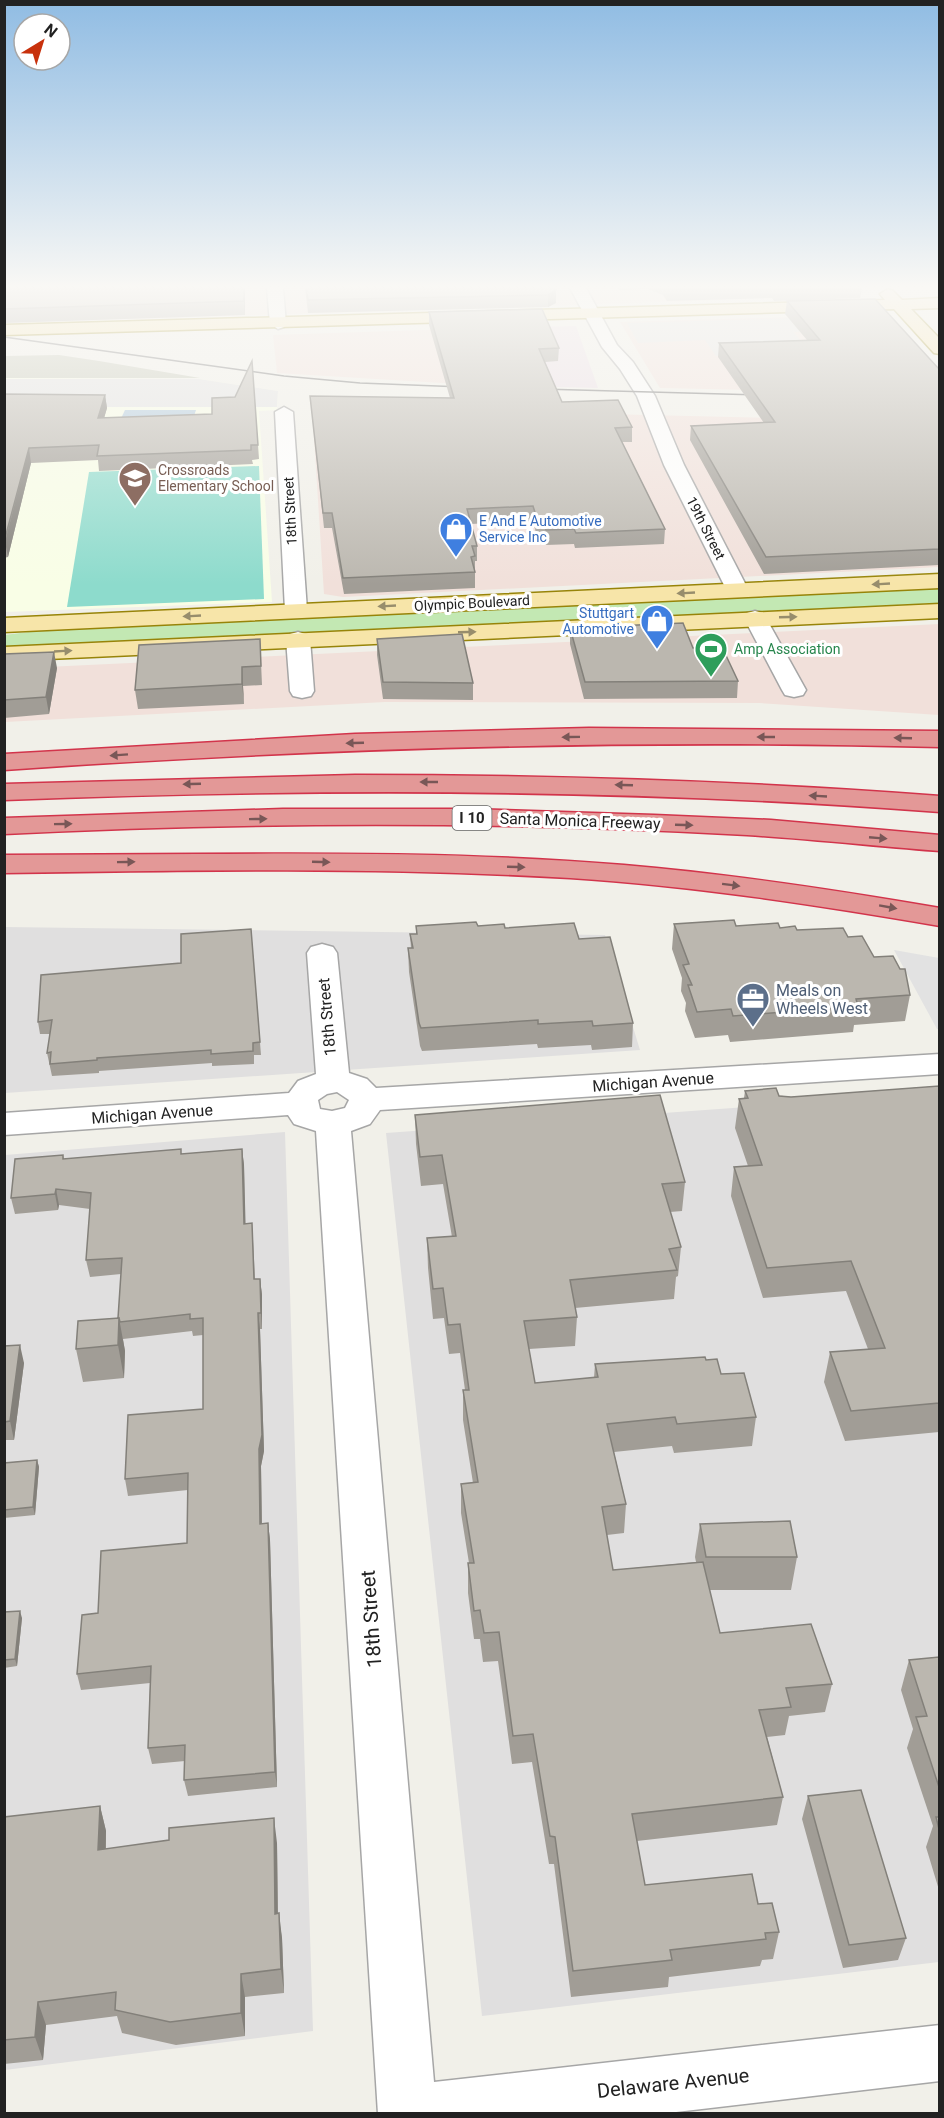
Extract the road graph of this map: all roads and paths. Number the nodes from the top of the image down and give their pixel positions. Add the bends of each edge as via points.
1 (621, 387) edge
2 (284, 412) dead end
3 (939, 581) edge
4 (738, 591) junction
5 (296, 610) junction
6 (939, 611) edge
7 (755, 618) junction
8 (4, 625) edge
9 (298, 639) junction
10 (4, 654) edge
11 (794, 690) dead end
12 (302, 692) dead end
13 (939, 739) edge
14 (4, 762) edge
15 (4, 792) edge
16 (939, 804) edge
17 (4, 826) edge
18 (939, 843) edge
19 (4, 864) edge
20 (939, 917) edge
21 (322, 953) dead end
22 (939, 1064) edge
23 (333, 1102) junction
24 (4, 1124) edge
25 (939, 2054) edge
26 (407, 2113) edge

1 - 4 street, 19th Street via 674,465
2 - 5 street, 18th Street
3 -> 4 main road, Olympic Boulevard
4 -> 5 main road, Olympic Boulevard
5 -> 8 main road, Olympic Boulevard
7 -> 6 main road, Olympic Boulevard
9 -> 7 main road, Olympic Boulevard
7 - 11 street
10 -> 9 main road, Olympic Boulevard
9 - 12 street
13 -> 14 highway via 653,736 439,740
16 -> 15 highway, I 10 via 633,785 495,782 206,784
17 -> 18 highway, Santa Monica Freeway / I 10 via 340,817 535,819 750,828
19 -> 20 highway via 291,861 520,867 719,883 836,898
21 - 23 street, 18th Street
22 - 23 street, Michigan Avenue
23 - 24 street, Michigan Avenue
23 - 26 street, 18th Street
25 - 26 street, Delaware Avenue

